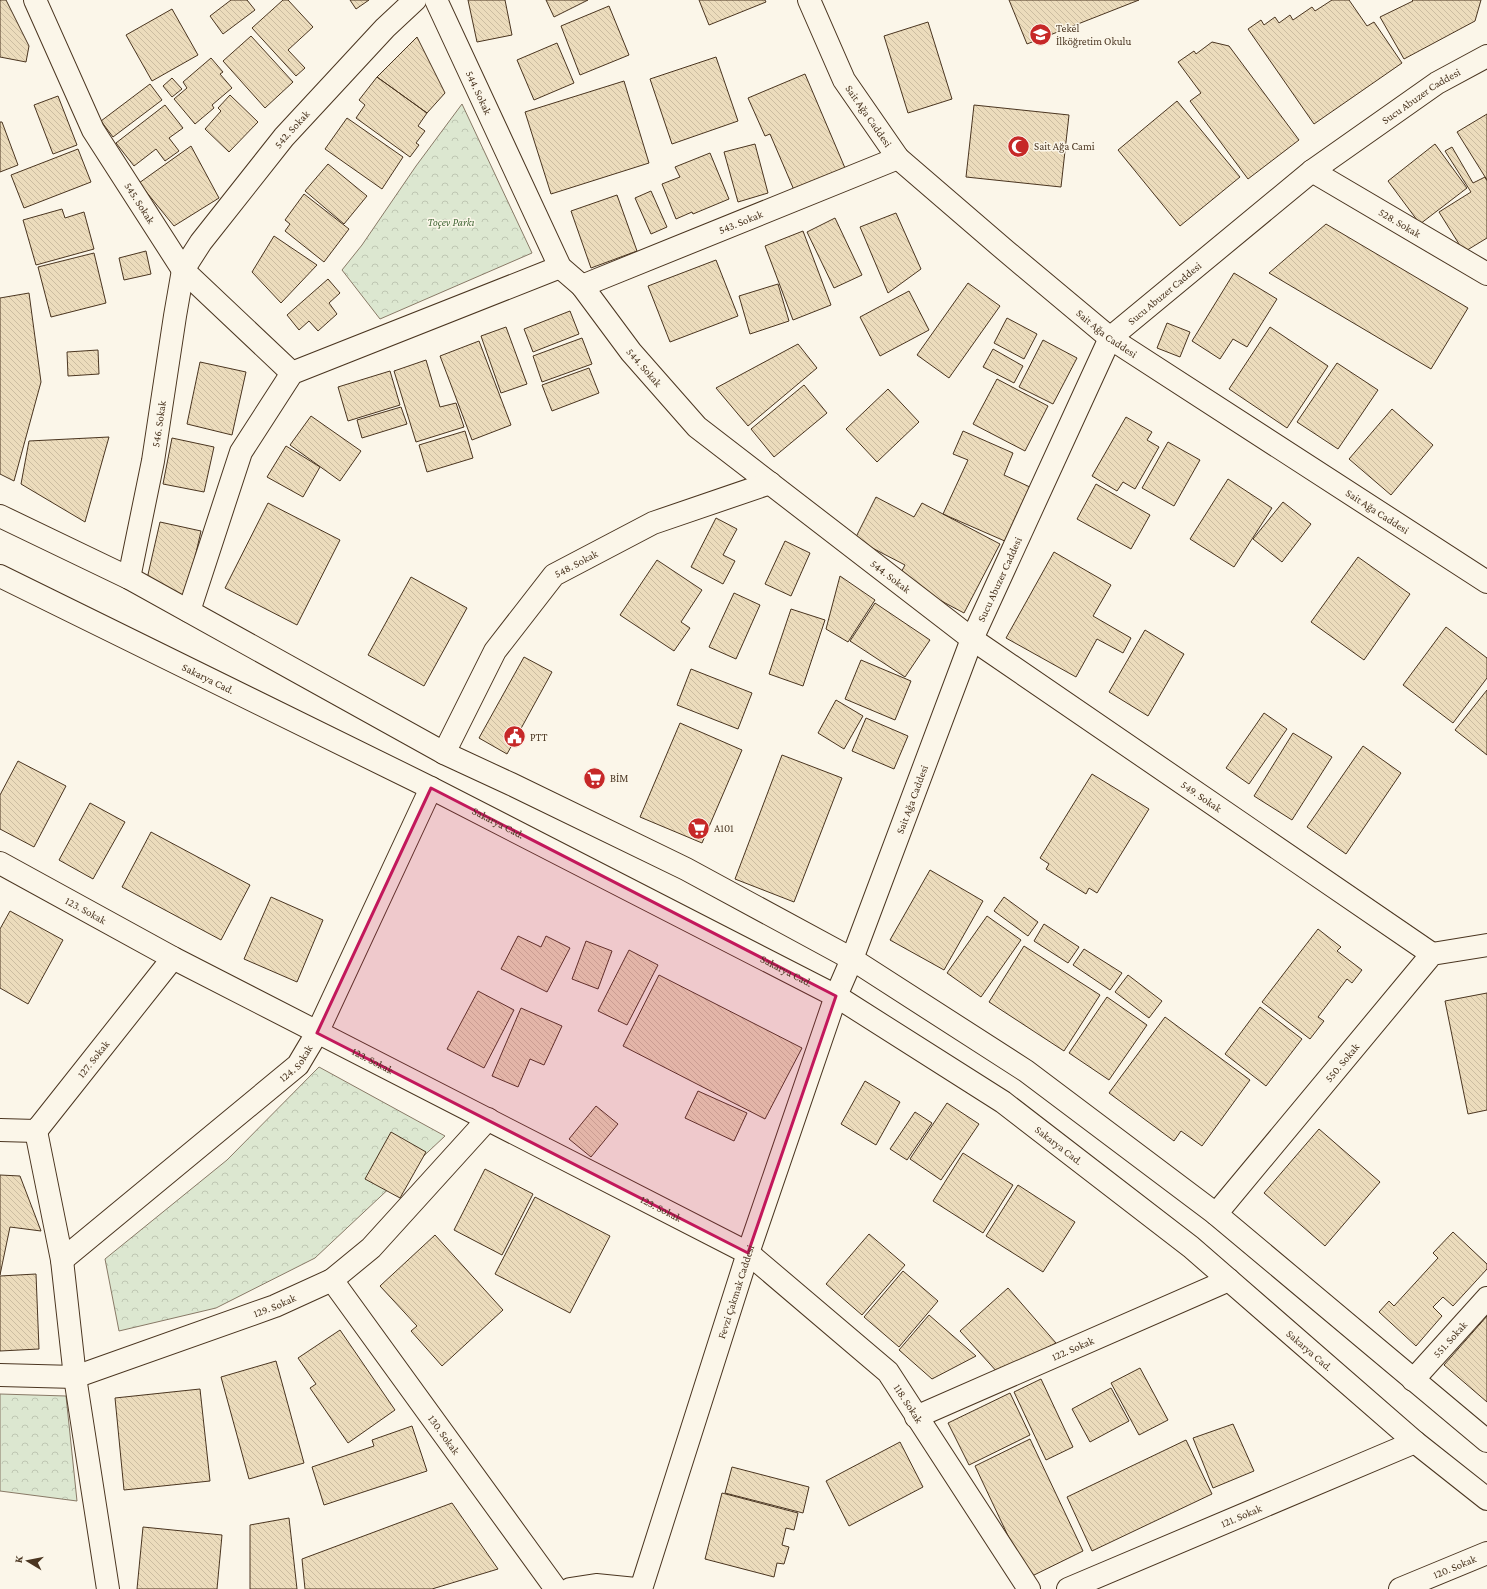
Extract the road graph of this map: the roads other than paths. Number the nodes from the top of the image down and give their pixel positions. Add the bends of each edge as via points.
1 (35, 0) edge
2 (415, 0) edge
3 (436, 0) edge
4 (810, 0) edge
5 (1487, 56) edge
6 (898, 158) junction
7 (1312, 171) junction
8 (560, 267) junction
9 (183, 270) junction
10 (1487, 274) edge
11 (582, 286) junction
12 (1110, 338) junction
13 (292, 373) junction
14 (770, 483) junction
15 (0, 516) edge
16 (0, 576) edge
17 (129, 578) junction
18 (1487, 582) edge
19 (189, 611) junction
20 (972, 639) junction
21 (444, 753) junction
22 (431, 788) junction
23 (0, 863) edge
24 (1487, 945) edge
25 (1432, 954) junction
26 (173, 958) junction
27 (852, 960) junction
28 (836, 996) junction
29 (317, 1032) junction
30 (488, 1119) junction
31 (0, 1130) edge
32 (36, 1131) junction
33 (1216, 1214) junction
34 (748, 1253) junction
35 (62, 1260) junction
36 (332, 1280) junction
37 (1230, 1280) junction
38 (1487, 1298) edge
39 (0, 1376) edge
40 (75, 1377) junction
41 (1413, 1380) junction
42 (916, 1417) junction
43 (1487, 1441) edge
44 (1415, 1442) junction
45 (1487, 1499) edge
46 (1487, 1553) edge
47 (108, 1589) edge
48 (556, 1589) edge
49 (570, 1589) edge
50 (636, 1589) edge
51 (641, 1589) edge
52 (1029, 1589) edge
53 (1068, 1589) edge
54 (1400, 1589) edge

1 - 9 street, 545. Sokak via 93,130
2 - 9 street, 542. Sokak via 385,28 284,137 201,242
3 - 8 street, 544. Sokak
4 - 6 street, Sait Ağa Caddesi via 844,80
5 - 7 street, Sucu Abuzer Caddesi via 1438,83
6 - 11 street, 543. Sokak
6 - 12 street, Sait Ağa Caddesi
7 - 10 street, 528. Sokak
7 - 12 street, Sucu Abuzer Caddesi
8 - 11 street, 544. Sokak
8 - 13 street
9 - 13 street, 545. Sokak
9 - 17 street, 546. Sokak via 153,461
11 - 14 street, 544. Sokak via 631,352 697,427
12 - 18 street, Sait Ağa Caddesi
12 - 20 street, Sucu Abuzer Caddesi
13 - 19 street via 241,452
14 - 20 street, 544. Sokak
14 - 21 street, 548. Sokak via 653,523 554,575 495,651
15 - 17 street
16 - 22 street, Sakarya Cad.
17 - 19 street
19 - 21 street
20 - 25 street, 549. Sokak
20 - 27 street, Sait Ağa Caddesi
21 - 27 street via 686,869
22 - 28 street, Sakarya Cad.
22 - 29 street, 124. Sokak
23 - 26 street, 123. Sokak
24 - 25 street
25 - 33 street, 550. Sokak
26 - 29 street, 123. Sokak
26 - 32 street, 127. Sokak
27 - 28 street, Sait Ağa Caddesi
27 - 33 street via 1026,1072
28 - 34 street, Fevzi Çakmak Caddesi
28 - 37 street, Sakarya Cad. via 1003,1102
29 - 30 street, 123. Sokak
29 - 35 street, 124. Sokak via 298,1065
30 - 34 street, 123. Sokak
30 - 36 street, 129. Sokak via 371,1248
31 - 32 street
32 - 35 street
33 - 41 street
34 - 42 street, 118. Sokak via 888,1372
34 - 51 street, Fevzi Çakmak Caddesi
35 - 40 street
36 - 40 street, 129. Sokak via 275,1306
36 - 48 street, 130. Sokak
37 - 42 street, 122. Sokak
37 - 44 street, Sakarya Cad.
38 - 41 street, 551. Sokak
39 - 40 street, 129. Sokak
40 - 47 street
41 - 43 street
42 - 52 street, 118. Sokak
44 - 45 street, Sakarya Cad.
44 - 53 street, 121. Sokak
46 - 54 street, 120. Sokak
49 - 50 street via 596,1584

